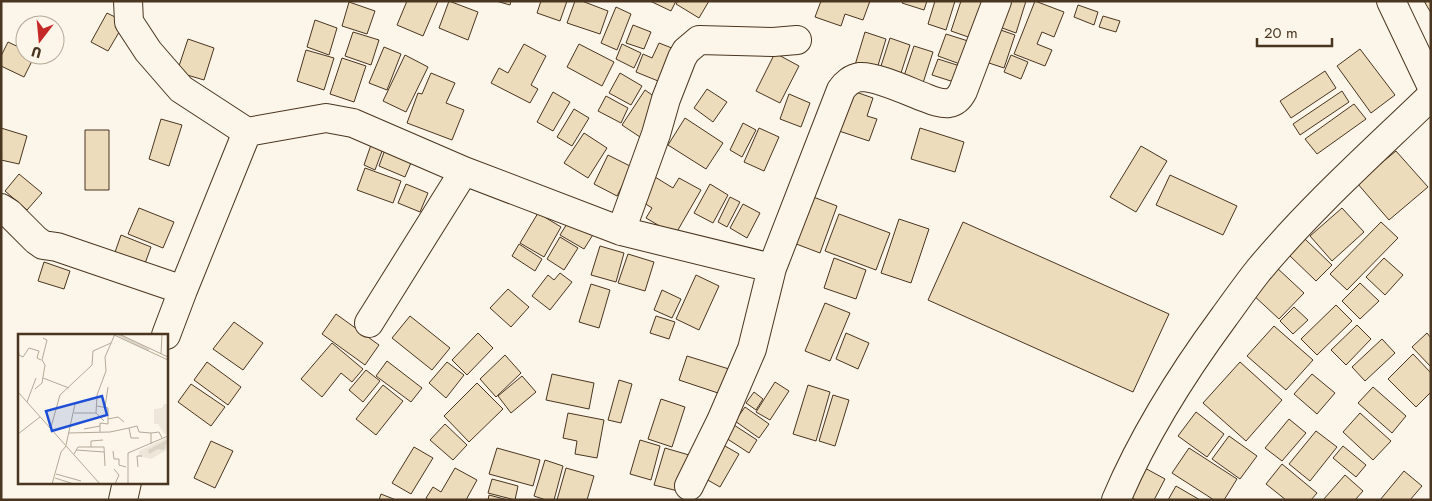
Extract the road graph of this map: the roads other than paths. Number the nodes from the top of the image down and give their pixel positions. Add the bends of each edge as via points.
1 (128, 1) edge
2 (997, 1) edge
3 (1391, 1) edge
4 (797, 40) dead end
5 (1431, 85) edge
6 (1431, 96) edge
7 (247, 132) junction
8 (464, 172) junction
9 (1, 208) edge
10 (621, 231) junction
11 (772, 268) junction
12 (183, 290) junction
13 (369, 323) dead end
14 (166, 334) edge
15 (127, 484) edge
16 (690, 486) dead end
17 (123, 500) edge
18 (1116, 500) edge

1 - 7 street via 129,22 148,51 181,89
2 - 11 street via 961,96 955,101 936,102 860,77 845,84 837,97
3 - 5 street
4 - 10 street via 698,40 686,51 666,99
6 - 18 street via 1329,194 1257,272 1195,357 1161,411
7 - 8 street via 326,118 353,123
7 - 12 street
8 - 10 street
8 - 13 street
9 - 12 street via 43,245
10 - 11 street
11 - 16 street via 752,349
12 - 14 street
15 - 17 street

